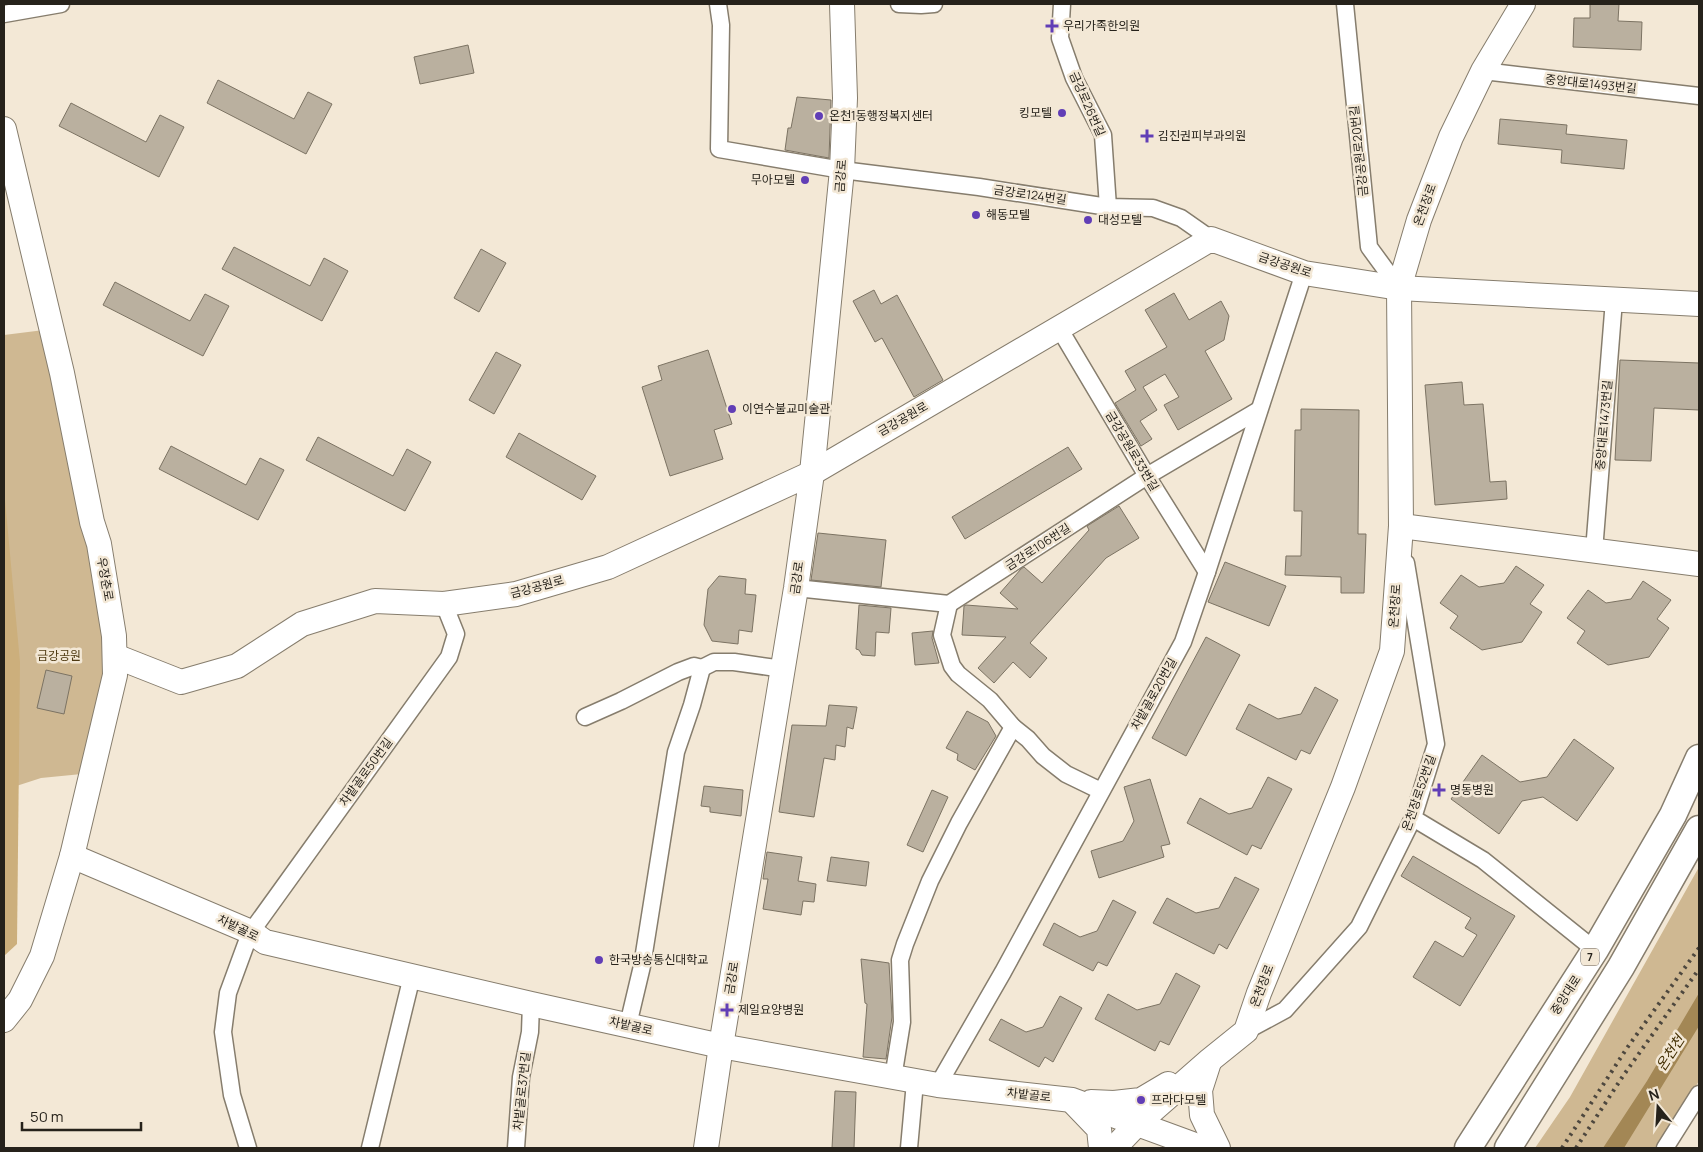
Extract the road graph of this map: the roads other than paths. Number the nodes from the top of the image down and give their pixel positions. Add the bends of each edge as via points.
1 (61, 4) edge
2 (718, 4) edge
3 (842, 4) edge
4 (899, 4) edge
5 (934, 4) edge
6 (1062, 4) edge
7 (1344, 4) edge
8 (1523, 4) edge
9 (4, 14) edge
10 (1483, 71) junction
11 (1699, 96) edge
12 (4, 129) edge
13 (842, 170) junction
14 (1108, 206) junction
15 (1211, 239) junction
16 (1304, 273) junction
17 (1399, 288) junction
18 (1614, 300) junction
19 (1699, 304) edge
20 (1059, 328) junction
21 (1259, 410) junction
22 (812, 473) junction
23 (1147, 476) junction
24 (1401, 526) junction
25 (1594, 551) junction
26 (1699, 564) edge
27 (1207, 572) junction
28 (796, 588) junction
29 (444, 604) junction
30 (949, 604) junction
31 (115, 656) junction
32 (702, 668) junction
33 (783, 669) junction
34 (585, 717) dead end
35 (1013, 727) junction
36 (1699, 758) edge
37 (1100, 791) junction
38 (1413, 818) junction
39 (1699, 829) edge
40 (72, 856) junction
41 (251, 932) junction
42 (1595, 950) junction
43 (412, 976) junction
44 (531, 1004) junction
45 (4, 1020) edge
46 (628, 1025) junction
47 (1246, 1031) junction
48 (721, 1046) junction
49 (1210, 1060) junction
50 (915, 1082) junction
51 (1699, 1094) edge
52 (1072, 1100) junction
53 (1137, 1124) junction
54 (248, 1148) edge
55 (370, 1148) edge
56 (516, 1148) edge
57 (706, 1148) edge
58 (909, 1148) edge
59 (1100, 1148) edge
60 (1114, 1148) edge
61 (1203, 1148) edge
62 (1218, 1148) edge
63 (1468, 1148) edge
64 (1508, 1148) edge
65 (1664, 1148) edge

1 - 9 street
2 - 13 street, 금강로124번길 via 721,25 719,149
3 - 13 street, 금강로 via 845,98
4 - 5 street
6 - 14 street, 금강로26번길 via 1060,38 1074,78 1103,134
7 - 17 street, 금강공원로20번길 via 1369,247
8 - 10 street, 온천장로
10 - 11 street, 중앙대로1493번길
10 - 17 street, 온천장로 via 1440,164
12 - 31 street, 우장춘로 via 99,544
13 - 14 street, 금강로124번길
13 - 22 street, 금강로
14 - 15 street, 금강로124번길 via 1153,208 1181,218
15 - 16 street, 금강공원로
15 - 20 street, 금강공원로
16 - 17 street, 금강공원로
16 - 21 street, 차밭골로20번길
17 - 18 street, 금강공원로
17 - 24 street, 온천장로
18 - 19 street, 금강공원로
18 - 25 street, 중앙대로1473번길
20 - 22 street, 금강공원로
20 - 23 street, 금강공원로33번길
21 - 23 street, 금강로106번길
21 - 27 street, 차밭골로20번길
22 - 28 street, 금강로
22 - 29 street, 금강공원로 via 608,567 516,594
23 - 27 street, 금강공원로33번길
23 - 30 street, 금강로106번길
24 - 25 street
24 - 38 street, 온천장로52번길 via 1436,744
24 - 47 street, 온천장로 via 1392,651 1344,787
25 - 26 street
27 - 37 street, 차밭골로20번길 via 1183,642
28 - 30 street
28 - 33 street, 금강로
29 - 31 street, 금강공원로 via 375,601 302,624 237,666 181,682
29 - 41 street, 차밭골로50번길 via 456,634 449,657
30 - 35 street via 942,635 952,666 990,700
31 - 40 street, 우장춘로 via 116,675
32 - 33 street via 714,662 734,662
32 - 34 street via 694,666 678,672
32 - 46 street via 676,752 642,966
33 - 48 street, 금강로
35 - 37 street via 1066,774
35 - 50 street via 930,881 900,960 902,1022
36 - 42 main road, 중앙대로 / 7 via 1673,815
37 - 50 street, 차밭골로20번길 via 1003,972
38 - 42 street via 1483,860
38 - 47 street, 온천장로52번길 via 1359,928 1285,1010
39 - 64 main road via 1621,967
40 - 41 street, 차밭골로
40 - 45 street, 우장춘로 via 42,956 20,1000
41 - 43 street, 차밭골로 via 265,942
41 - 54 street, 차밭골로50번길 via 228,993 223,1032 232,1095
42 - 63 main road, 중앙대로 / 7
43 - 44 street, 차밭골로
43 - 55 street
44 - 46 street, 차밭골로
44 - 56 street, 차밭골로37번길
46 - 48 street, 차밭골로
47 - 49 street
48 - 50 street, 차밭골로
48 - 57 street, 금강로
49 - 52 street via 1141,1100 1114,1103
49 - 53 street
49 - 62 street via 1200,1090 1202,1116
50 - 52 street, 차밭골로
50 - 58 street
51 - 65 street
52 - 53 street, 차밭골로
52 - 59 street via 1099,1129
53 - 60 street
53 - 61 street, 차밭골로

